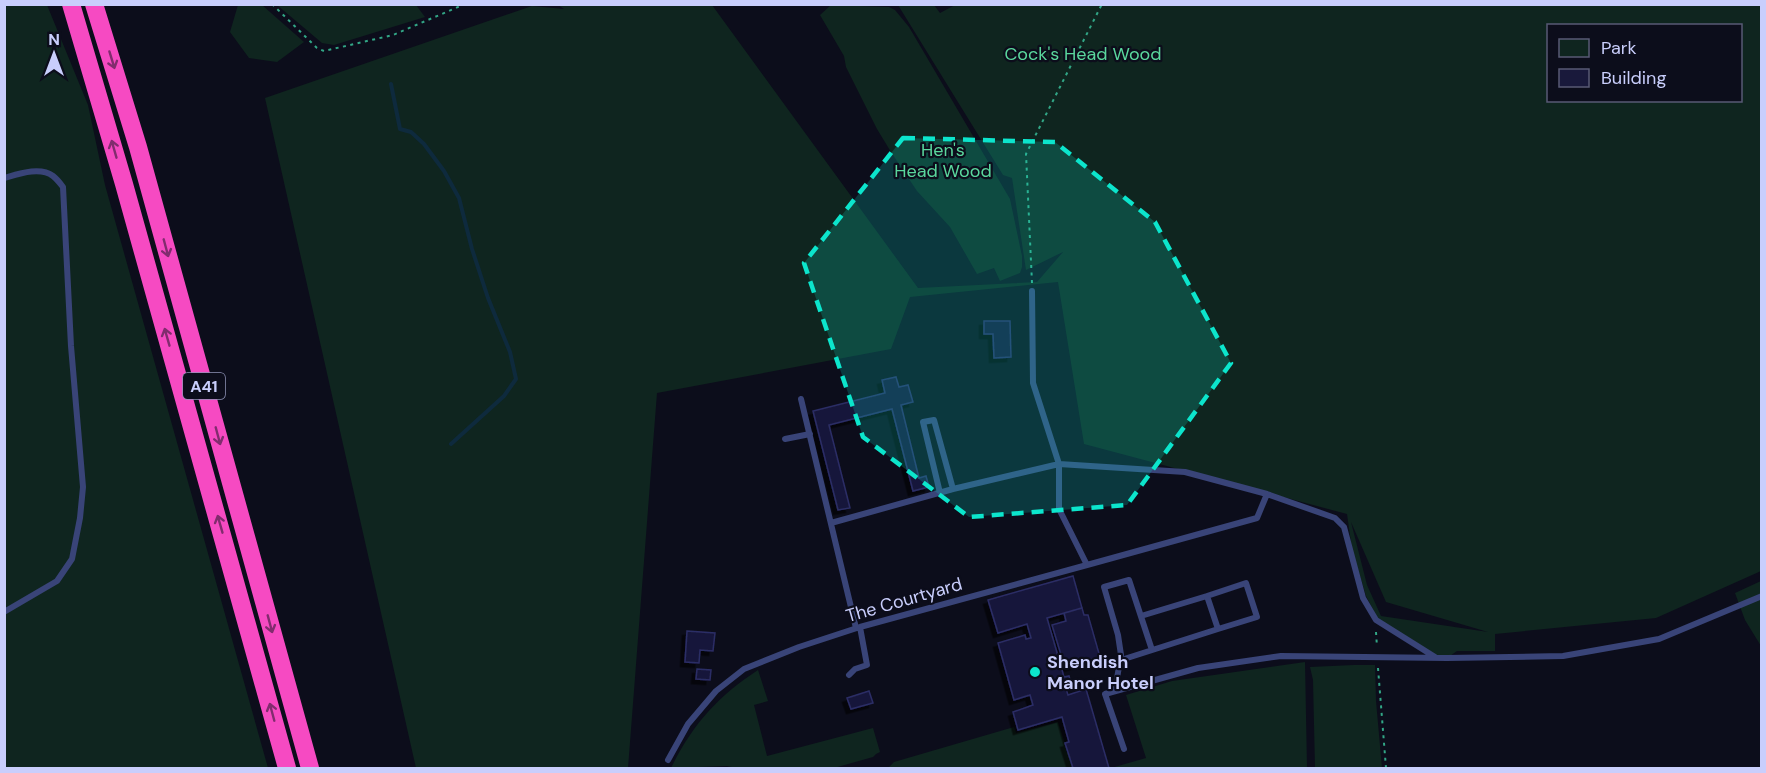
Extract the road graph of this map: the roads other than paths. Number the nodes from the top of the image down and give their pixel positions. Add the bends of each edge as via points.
1 (71, 4) edge
2 (94, 4) edge
3 (4, 178) edge
4 (1032, 291) road end
5 (801, 399) dead end
6 (810, 434) junction
7 (785, 440) dead end
8 (1059, 464) junction
9 (953, 489) junction
10 (940, 493) junction
11 (1267, 494) junction
12 (831, 523) junction
13 (1087, 565) junction
14 (1207, 596) junction
15 (1761, 596) edge
16 (4, 612) edge
17 (1141, 616) junction
18 (858, 628) junction
19 (1218, 629) junction
20 (1152, 650) junction
21 (1435, 657) junction
22 (1121, 660) junction
23 (849, 675) dead end
24 (1115, 690) junction
25 (1124, 748) dead end
26 (668, 760) dead end
27 (288, 768) edge
28 (310, 768) edge

27 -> 1 highway, A41
2 -> 28 highway, A41 via 138,147
3 - 16 lane via 45,172 63,187 83,487 72,559 57,581
4 - 8 lane via 1033,383
5 - 6 lane
6 - 7 lane
6 - 12 lane
8 - 9 lane
8 - 11 lane via 1185,472
8 - 13 lane via 1059,509
9 - 10 lane
9 - 10 lane via 934,420 923,422
10 - 12 lane
11 - 13 lane, The Courtyard via 1257,518
11 - 21 lane via 1335,518 1344,527 1363,598 1376,620
12 - 18 lane
13 - 18 lane, The Courtyard
14 - 17 lane
14 - 19 lane
14 - 19 lane via 1246,583 1257,616
15 - 21 lane via 1659,639 1563,656
17 - 20 lane
17 - 22 lane via 1129,580 1104,587
18 - 23 lane via 867,665
18 - 26 lane, The Courtyard via 744,669 716,691 688,724
19 - 20 lane
20 - 22 lane
21 - 24 lane via 1281,656 1239,660
22 - 24 lane
24 - 25 lane via 1105,694

